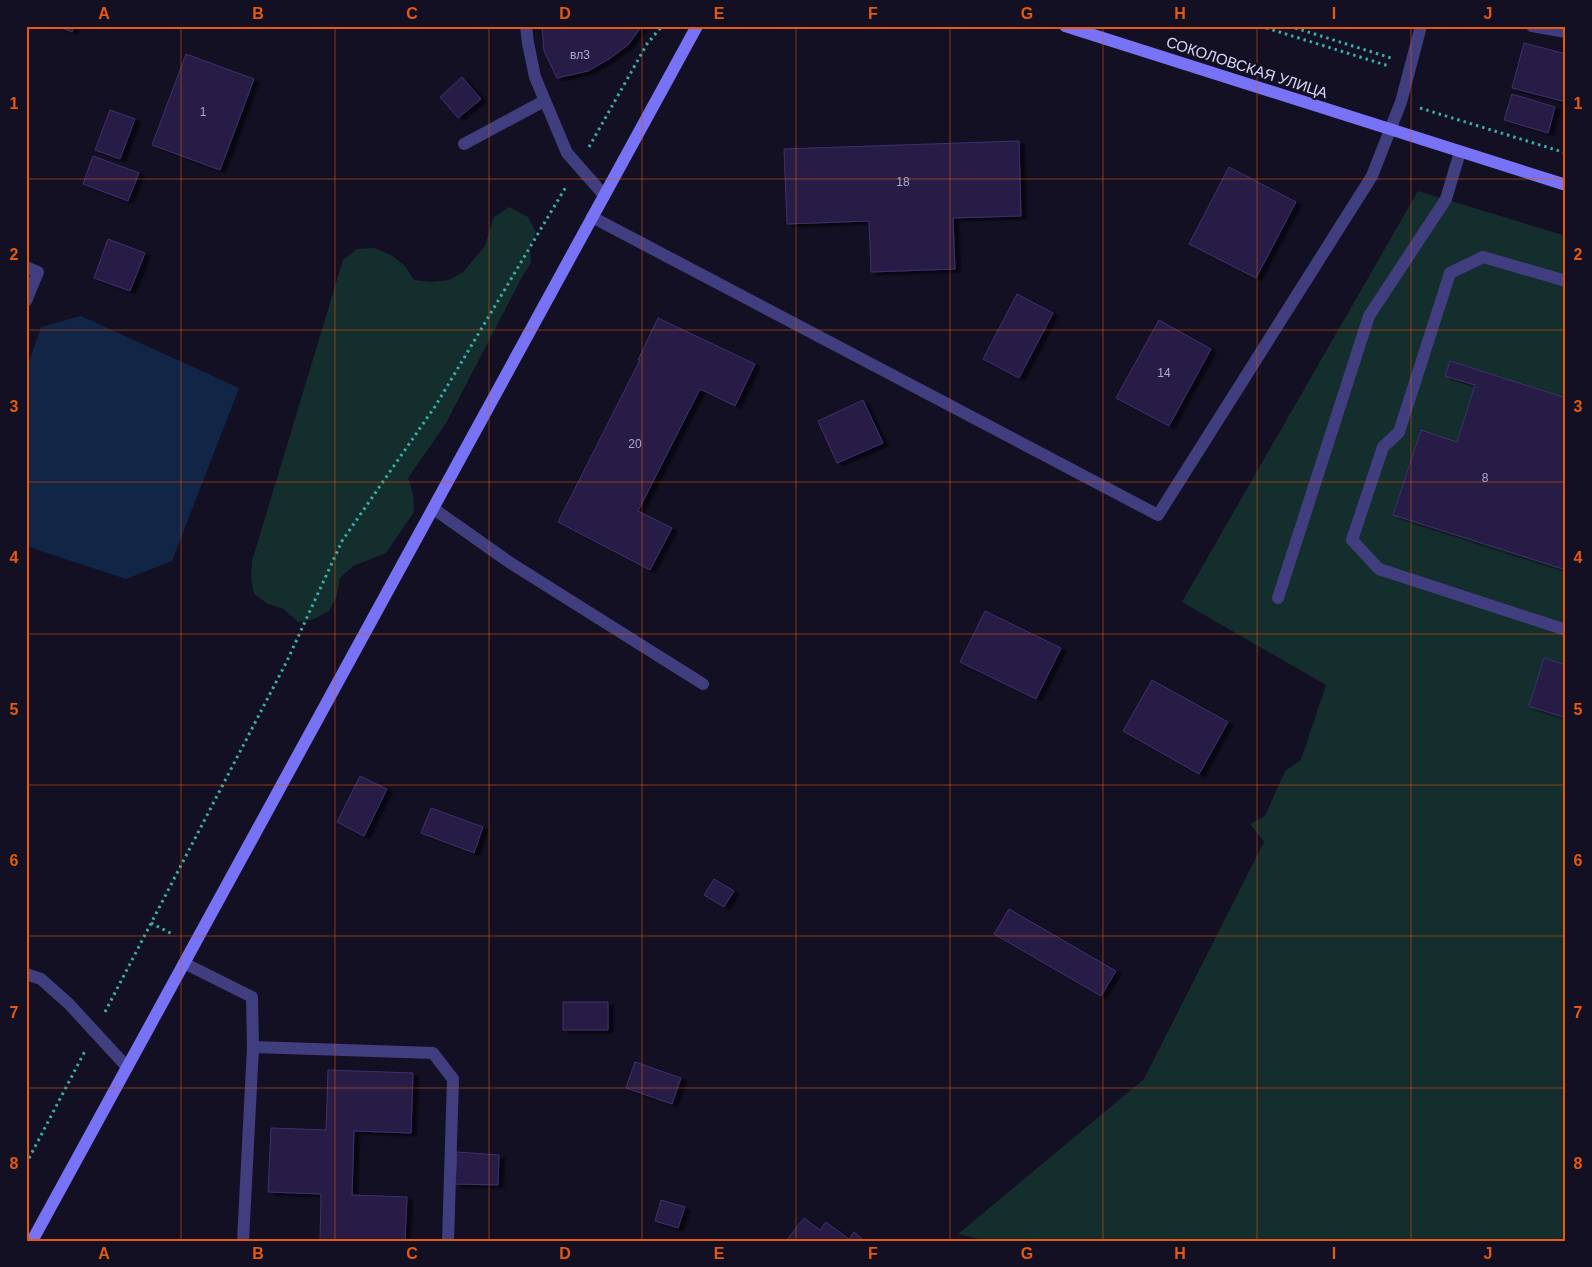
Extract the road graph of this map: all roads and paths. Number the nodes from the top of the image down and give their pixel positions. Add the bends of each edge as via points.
1 (526, 26) edge
2 (662, 26) edge
3 (697, 26) edge
4 (1066, 26) edge
5 (1260, 26) edge
6 (1289, 26) edge
7 (1421, 26) edge
8 (1532, 26) edge
9 (1566, 32) edge
10 (1409, 68) junction
11 (544, 101) junction
12 (1400, 102) junction
13 (1390, 130) junction
14 (464, 144) dead end
15 (1460, 152) junction
16 (1566, 153) edge
17 (578, 166) junction
18 (1566, 185) edge
19 (604, 195) junction
20 (592, 217) junction
21 (26, 268) edge
22 (1566, 280) edge
23 (26, 301) edge
24 (434, 509) junction
25 (1278, 598) dead end
26 (1566, 630) edge
27 (703, 684) dead end
28 (151, 923) junction
29 (175, 935) dead end
30 (184, 963) junction
31 (26, 974) edge
32 (94, 1032) junction
33 (253, 1047) junction
34 (127, 1067) junction
35 (26, 1164) edge
36 (32, 1241) edge
37 (244, 1241) edge
38 (448, 1241) edge

1 - 11 street via 535,77
2 - 17 path via 647,44
3 - 19 street
4 - 13 street, СОКОЛОВСКАЯ УЛИЦА
5 - 10 path
6 - 10 path
7 - 10 street
8 - 9 street
10 - 12 street
11 - 14 street
11 - 17 street via 567,153
12 - 13 street
12 - 16 path
13 - 15 street, СОКОЛОВСКАЯ УЛИЦА
13 - 20 street via 1372,176 1158,515
15 - 18 street, СОКОЛОВСКАЯ УЛИЦА
15 - 25 street via 1446,199 1370,316
17 - 19 street
17 - 28 path via 436,405 342,541 287,661
19 - 20 street
20 - 24 street
21 - 23 street via 38,272
22 - 26 street via 1483,257 1450,274 1399,432 1383,447 1352,540 1379,570
24 - 27 street via 509,562
24 - 30 street
28 - 29 path
28 - 32 path
30 - 33 street via 252,997
30 - 34 street
31 - 32 street via 41,979
32 - 34 street
32 - 35 path
33 - 37 street
33 - 38 street via 433,1053 453,1079
34 - 36 street

